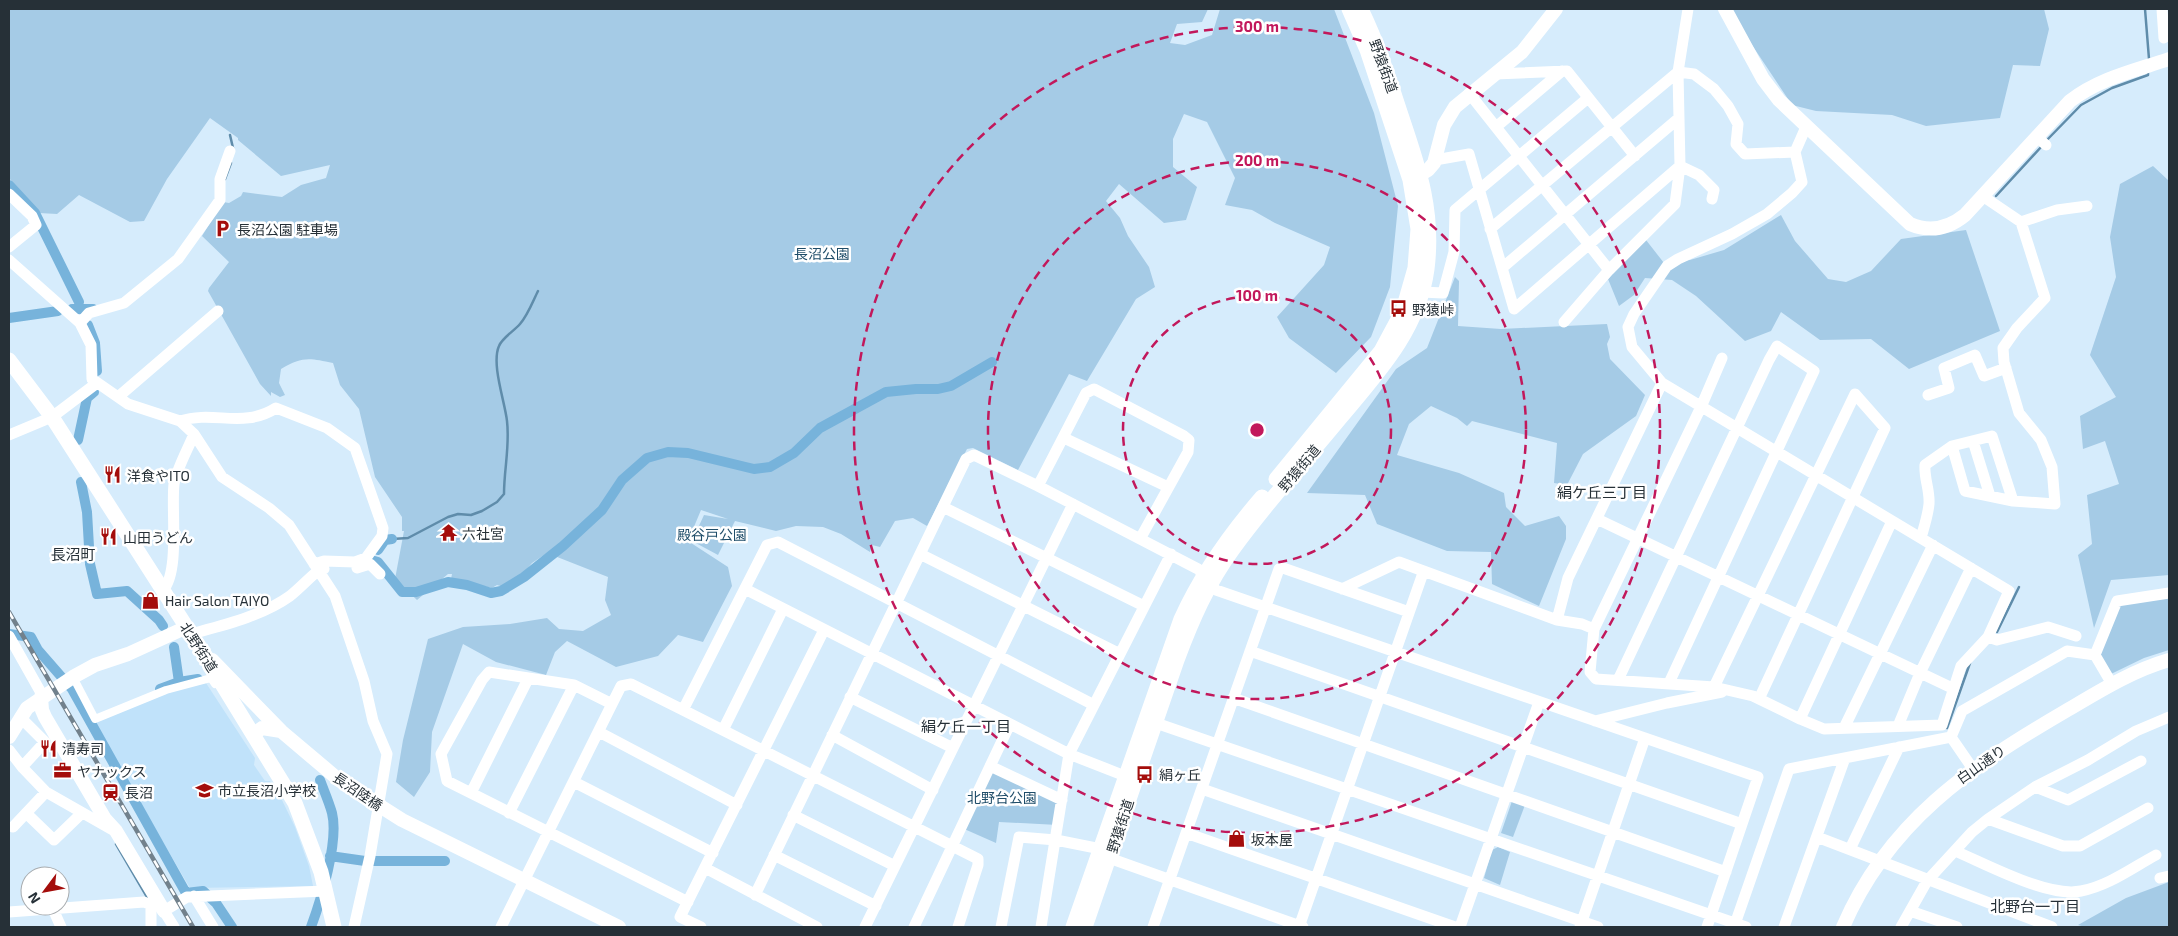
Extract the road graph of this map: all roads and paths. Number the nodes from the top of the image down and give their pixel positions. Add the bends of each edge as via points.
1 (1349, 9) edge
2 (1361, 9) edge
3 (1556, 9) edge
4 (1688, 9) edge
5 (1725, 9) edge
6 (2165, 13) edge
7 (2164, 38) dead end
8 (2169, 59) edge
9 (1562, 71) junction
10 (1678, 72) junction
11 (1495, 74) junction
12 (1469, 93) junction
13 (1588, 98) junction
14 (1679, 118) junction
15 (1612, 127) junction
16 (1806, 127) junction
17 (1496, 128) junction
18 (230, 151) dead end
19 (1795, 152) junction
20 (1519, 156) junction
21 (1634, 156) junction
22 (1435, 160) junction
23 (1680, 166) junction
24 (1415, 178) junction
25 (1542, 186) junction
26 (1479, 190) junction
27 (9, 194) edge
28 (1984, 197) junction
29 (1712, 199) dead end
30 (2086, 206) dead end
31 (1565, 214) junction
32 (2021, 222) junction
33 (1490, 229) junction
34 (1588, 243) junction
35 (9, 247) edge
36 (9, 260) edge
37 (1502, 268) junction
38 (1610, 270) junction
39 (1422, 292) junction
40 (218, 311) dead end
41 (1564, 322) dead end
42 (80, 323) junction
43 (1722, 358) dead end
44 (9, 360) edge
45 (2006, 368) junction
46 (97, 383) junction
47 (1662, 383) junction
48 (1928, 395) dead end
49 (118, 397) junction
50 (1701, 406) junction
51 (52, 418) junction
52 (180, 420) junction
53 (1737, 428) junction
54 (194, 434) junction
55 (9, 435) edge
56 (1064, 438) junction
57 (1973, 441) junction
58 (1952, 446) junction
59 (1776, 452) junction
60 (1816, 475) junction
61 (1038, 486) junction
62 (1168, 487) junction
63 (1990, 496) junction
64 (1854, 498) junction
65 (2013, 501) junction
66 (1073, 504) junction
67 (943, 506) junction
68 (1597, 519) junction
69 (1892, 521) junction
70 (1638, 538) junction
71 (1921, 538) junction
72 (1140, 539) junction
73 (1933, 545) junction
74 (920, 554) junction
75 (1171, 554) junction
76 (1676, 556) junction
77 (1047, 558) junction
78 (316, 567) junction
79 (1971, 568) junction
80 (1279, 569) junction
81 (1423, 572) junction
82 (380, 574) dead end
83 (1718, 576) junction
84 (1207, 579) junction
85 (745, 589) junction
86 (1342, 589) junction
87 (163, 590) junction
88 (2169, 593) edge
89 (1758, 596) junction
90 (896, 603) junction
91 (1023, 606) junction
92 (1144, 606) junction
93 (783, 608) junction
94 (1265, 608) junction
95 (1410, 612) junction
96 (1799, 615) junction
97 (1557, 620) junction
98 (1594, 629) junction
99 (824, 630) junction
100 (1839, 634) junction
101 (192, 635) junction
102 (9, 636) edge
103 (2076, 636) dead end
104 (1988, 637) junction
105 (9, 646) edge
106 (1250, 652) junction
107 (1395, 652) junction
108 (19, 654) junction
109 (872, 654) junction
110 (1120, 654) junction
111 (1880, 654) junction
112 (2095, 655) junction
113 (999, 656) junction
114 (2169, 660) edge
115 (1920, 673) junction
116 (73, 677) junction
117 (528, 678) junction
118 (1618, 680) junction
119 (1669, 683) junction
120 (2112, 684) junction
121 (574, 685) junction
122 (1714, 687) junction
123 (1952, 688) junction
124 (1729, 691) junction
125 (40, 697) junction
126 (850, 697) junction
127 (1380, 697) junction
128 (1233, 698) junction
129 (1759, 699) junction
130 (1539, 702) junction
131 (612, 704) junction
132 (1094, 705) junction
133 (974, 706) junction
134 (684, 710) junction
135 (20, 717) junction
136 (2169, 717) edge
137 (1800, 720) junction
138 (1150, 721) junction
139 (1595, 721) junction
140 (1010, 724) junction
141 (1898, 726) junction
142 (1844, 728) junction
143 (723, 730) junction
144 (281, 731) junction
145 (599, 732) junction
146 (249, 734) junction
147 (832, 735) junction
148 (9, 737) edge
149 (1951, 737) junction
150 (1645, 738) junction
151 (1217, 744) junction
152 (1363, 744) junction
153 (1523, 747) junction
154 (1899, 747) junction
155 (953, 748) junction
156 (9, 750) edge
157 (764, 751) junction
158 (1069, 754) junction
159 (1845, 758) junction
160 (2141, 761) dead end
161 (990, 766) junction
162 (22, 768) junction
163 (1973, 769) junction
164 (812, 776) junction
165 (1125, 776) junction
166 (574, 782) junction
167 (1629, 784) junction
168 (2035, 788) junction
169 (1202, 789) junction
170 (1346, 789) junction
171 (933, 790) junction
172 (46, 792) junction
173 (471, 793) junction
174 (1506, 795) junction
175 (1062, 800) junction
176 (737, 805) junction
177 (2148, 808) dead end
178 (26, 813) junction
179 (82, 813) junction
180 (509, 813) junction
181 (793, 815) junction
182 (1988, 819) junction
183 (1742, 824) junction
184 (13, 827) dead end
185 (914, 827) junction
186 (116, 831) junction
187 (548, 832) junction
188 (1613, 832) junction
189 (1186, 833) junction
190 (1332, 834) junction
191 (1817, 837) junction
192 (1491, 839) junction
193 (1056, 840) junction
194 (952, 846) junction
195 (1850, 849) junction
196 (1955, 851) junction
197 (712, 853) junction
198 (1105, 854) junction
199 (2156, 855) dead end
200 (774, 856) junction
201 (1881, 861) junction
202 (895, 866) junction
203 (705, 868) junction
204 (1726, 872) junction
205 (1598, 876) junction
206 (1316, 879) junction
207 (1170, 880) junction
208 (1927, 880) junction
209 (1475, 884) junction
210 (326, 891) junction
211 (755, 894) junction
212 (194, 896) junction
213 (688, 902) junction
214 (158, 906) junction
215 (876, 906) junction
216 (70, 908) edge
217 (1910, 910) junction
218 (1711, 915) junction
219 (1581, 924) edge
220 (1157, 926) edge
221 (1738, 926) edge
222 (151, 927) edge
223 (174, 927) edge
224 (213, 927) edge
225 (334, 927) edge
226 (354, 927) edge
227 (500, 927) edge
228 (619, 927) edge
229 (701, 927) edge
230 (816, 927) edge
231 (865, 927) edge
232 (914, 927) edge
233 (960, 927) edge
234 (1001, 927) edge
235 (1041, 927) edge
236 (1073, 927) edge
237 (1085, 927) edge
238 (1300, 927) edge
239 (1455, 927) edge
240 (1460, 927) edge
241 (1598, 927) edge
242 (1707, 927) edge
243 (1784, 927) edge
244 (1843, 927) edge
245 (1902, 927) edge
246 (1958, 927) edge
247 (2052, 927) edge

1 - 24 main road, 野猿街道
2 - 24 main road, 野猿街道 via 1379,51
3 - 11 street via 1533,41
4 - 10 street
5 - 16 street via 1763,79
6 - 7 street
8 - 28 street via 2090,87 2070,101 2042,141
9 - 11 street
9 - 13 street via 1566,71
9 - 17 street
10 - 14 street
10 - 15 street
10 - 19 street via 1694,74 1714,89 1728,106 1738,124 1736,144 1745,154
11 - 12 street
12 - 17 street
12 - 22 street via 1444,125
13 - 15 street
13 - 20 street
14 - 21 street
14 - 23 street
15 - 21 street
15 - 25 street
16 - 19 street
16 - 28 street via 1910,224 1920,228 1950,225
17 - 20 street
18 - 42 street via 220,178 220,200 178,260 124,303 89,313
19 - 47 street via 1802,182 1792,193 1767,214 1667,266 1634,314 1628,327 1632,346
20 - 25 street
20 - 26 street
21 - 31 street
22 - 24 street via 1432,167
22 - 26 street via 1469,154
23 - 29 street via 1698,175 1714,190
23 - 34 street
23 - 38 street via 1675,204
24 - 39 main road, 野猿街道 via 1427,205 1429,232 1427,272
24 - 84 main road, 野猿街道 via 1416,261 1411,288 1396,328 1376,358 1238,526
25 - 31 street
25 - 33 street
26 - 33 street
26 - 39 street via 1455,210 1454,252 1443,293
27 - 35 street via 32,216 36,225
28 - 32 street
30 - 32 street via 2057,210
31 - 34 street
31 - 37 street
32 - 45 street via 2045,298 2003,348
33 - 37 street
34 - 37 street via 1514,309
34 - 38 street
36 - 42 street
38 - 41 street
39 - 84 main road, 野猿街道 via 1398,346
40 - 49 street
42 - 46 street via 91,344 92,379
43 - 50 street
44 - 51 main road, 北野街道
45 - 48 street via 1984,376 1975,355 1944,368 1949,388
45 - 65 street via 2019,413 2041,440 2052,467 2056,504
46 - 49 street
46 - 51 street
47 - 50 street
47 - 68 street
49 - 52 street via 142,409
50 - 53 street
50 - 70 street
51 - 55 street
51 - 87 main road, 北野街道
52 - 54 street
52 - 78 street via 194,416 253,418 264,416 276,408 327,428 355,448 383,528 382,536 366,558 355,562 324,561
53 - 59 street
53 - 59 street via 1777,346 1814,370
53 - 76 street
54 - 78 street via 222,477 269,508 289,526
54 - 87 street via 174,483 173,553 168,584
56 - 61 street
56 - 62 street
56 - 62 street via 1086,393 1094,389 1189,440 1188,452
57 - 58 street
57 - 63 street
57 - 65 street via 1992,436
58 - 63 street via 1965,491
58 - 71 street via 1924,465 1929,503
59 - 60 street
59 - 83 street
60 - 64 street
60 - 64 street via 1855,394 1885,428
60 - 89 street
61 - 66 street
61 - 67 street via 974,455 966,459
62 - 72 street
63 - 65 street
64 - 69 street
64 - 96 street
66 - 72 street
66 - 77 street
67 - 74 street
67 - 77 street
68 - 70 street
68 - 97 street via 1568,578
69 - 71 street
69 - 100 street
70 - 76 street
70 - 98 street
71 - 73 street
72 - 75 street
73 - 79 street
73 - 111 street
74 - 90 street
74 - 91 street
75 - 84 street
75 - 92 street
76 - 83 street
76 - 118 street
77 - 91 street
77 - 92 street
78 - 82 street via 354,569 370,564
78 - 101 street via 290,596 268,609
78 - 226 street via 335,596 364,681 373,721 388,754
79 - 104 street via 2009,591
79 - 115 street
80 - 86 street
80 - 94 street
80 - 95 street
81 - 86 street via 1399,562
81 - 95 street
81 - 97 street
83 - 89 street
83 - 119 street
84 - 94 street via 1216,590
84 - 138 main road, 野猿街道
85 - 90 street via 767,545 778,542
85 - 93 street
85 - 134 street
86 - 95 street
87 - 101 main road, 北野街道
88 - 112 street via 2118,601
89 - 96 street
89 - 122 street
90 - 109 street
90 - 113 street
91 - 110 street
91 - 113 street
92 - 110 street
93 - 99 street
93 - 143 street
94 - 106 street
94 - 107 street
95 - 107 street
96 - 100 street
96 - 129 street
97 - 98 street
98 - 118 street via 1590,672 1596,679
99 - 109 street
99 - 157 street
100 - 111 street
100 - 137 street
101 - 116 street via 95,665
101 - 144 street, 長沼陸橋
101 - 146 main road, 北野街道
102 - 108 street
103 - 104 street via 2048,627 1997,640
104 - 123 street via 1961,666
105 - 108 street
106 - 127 street
106 - 128 street
107 - 127 street
107 - 130 street
108 - 125 street via 40,691
109 - 126 street
109 - 133 street
110 - 132 street
111 - 115 street
111 - 142 street
112 - 120 street
112 - 149 street via 2068,650 1962,712
113 - 132 street
113 - 133 street
114 - 120 street, 白山通り
115 - 123 street
115 - 141 street
116 - 125 street
116 - 146 street via 95,719 166,690 211,678
117 - 121 street
117 - 173 street
117 - 173 street via 489,672 441,754 447,782
118 - 119 street
119 - 122 street
120 - 163 street, 白山通り
121 - 131 street
121 - 180 street
122 - 124 street
123 - 141 street via 1942,725
124 - 129 street
124 - 139 street
125 - 135 street
125 - 186 street via 45,717
126 - 147 street
126 - 155 street
127 - 152 street
127 - 153 street
128 - 151 street
128 - 152 street
129 - 137 street
130 - 139 street
130 - 153 street
131 - 134 street via 621,686 631,684
131 - 145 street
132 - 158 street
133 - 140 street
133 - 155 street
134 - 143 street
135 - 148 street
135 - 162 street via 45,742
136 - 168 street via 2136,731
137 - 142 street via 1824,729
138 - 151 street
138 - 165 main road, 野猿街道
138 - 198 main road, 野猿街道
139 - 150 street
140 - 158 street
140 - 161 street
141 - 142 street
143 - 157 street
144 - 146 street via 262,728
144 - 228 street, 長沼陸橋 via 339,780 402,820
145 - 166 street
145 - 176 street
146 - 210 main road, 北野街道 via 295,803 315,851
147 - 164 street
147 - 171 street
149 - 154 street
149 - 163 street
150 - 167 street
150 - 183 street via 1758,778
151 - 169 street
151 - 170 street
152 - 170 street
152 - 174 street
153 - 167 street
153 - 174 street
154 - 159 street
154 - 195 street
155 - 171 street
156 - 162 street
157 - 164 street
157 - 176 street
158 - 165 street
158 - 175 street
159 - 191 street
159 - 221 street via 1789,769
160 - 168 street via 2068,800
161 - 175 street
161 - 194 street
162 - 172 street
163 - 201 street, 白山通り via 1921,814
164 - 181 street
164 - 185 street
165 - 198 main road, 野猿街道
166 - 187 street
166 - 197 street
167 - 183 street
167 - 188 street
168 - 182 street
169 - 189 street
169 - 190 street
170 - 190 street
170 - 192 street
171 - 185 street
172 - 178 street
172 - 179 street
173 - 180 street
174 - 188 street
174 - 192 street
175 - 193 street
176 - 197 street
177 - 182 street via 2080,846 2063,846
178 - 179 street via 54,840
178 - 184 street
179 - 186 street
180 - 187 street
181 - 200 street
181 - 202 street
182 - 196 street
183 - 204 street
185 - 194 street
185 - 202 street
186 - 214 street
187 - 213 street
187 - 227 street
188 - 204 street
188 - 205 street
189 - 206 street
189 - 207 street
190 - 206 street
190 - 209 street
191 - 195 street
191 - 243 street
192 - 205 street
192 - 209 street
193 - 198 street
193 - 234 street via 1019,837
193 - 235 street
194 - 232 street
194 - 233 street via 978,860
195 - 201 street
196 - 199 street via 2054,891 2079,892 2102,885
196 - 208 street
197 - 203 street
198 - 207 street
198 - 236 main road, 野猿街道
198 - 237 main road, 野猿街道
200 - 211 street
200 - 215 street
201 - 208 street
201 - 244 street, 白山通り
202 - 215 street
203 - 211 street
203 - 213 street
204 - 218 street
205 - 218 street
205 - 219 street
206 - 238 street
206 - 239 street
207 - 220 street
207 - 238 street
208 - 217 street
208 - 247 street
209 - 219 street
209 - 240 street
210 - 212 street
210 - 225 main road, 北野街道
211 - 230 street
212 - 214 street
212 - 224 street
213 - 229 street via 680,917
214 - 216 street via 144,902
214 - 222 street
214 - 223 street
215 - 231 street
217 - 245 street
217 - 246 street
218 - 221 street
218 - 242 street
219 - 241 street

